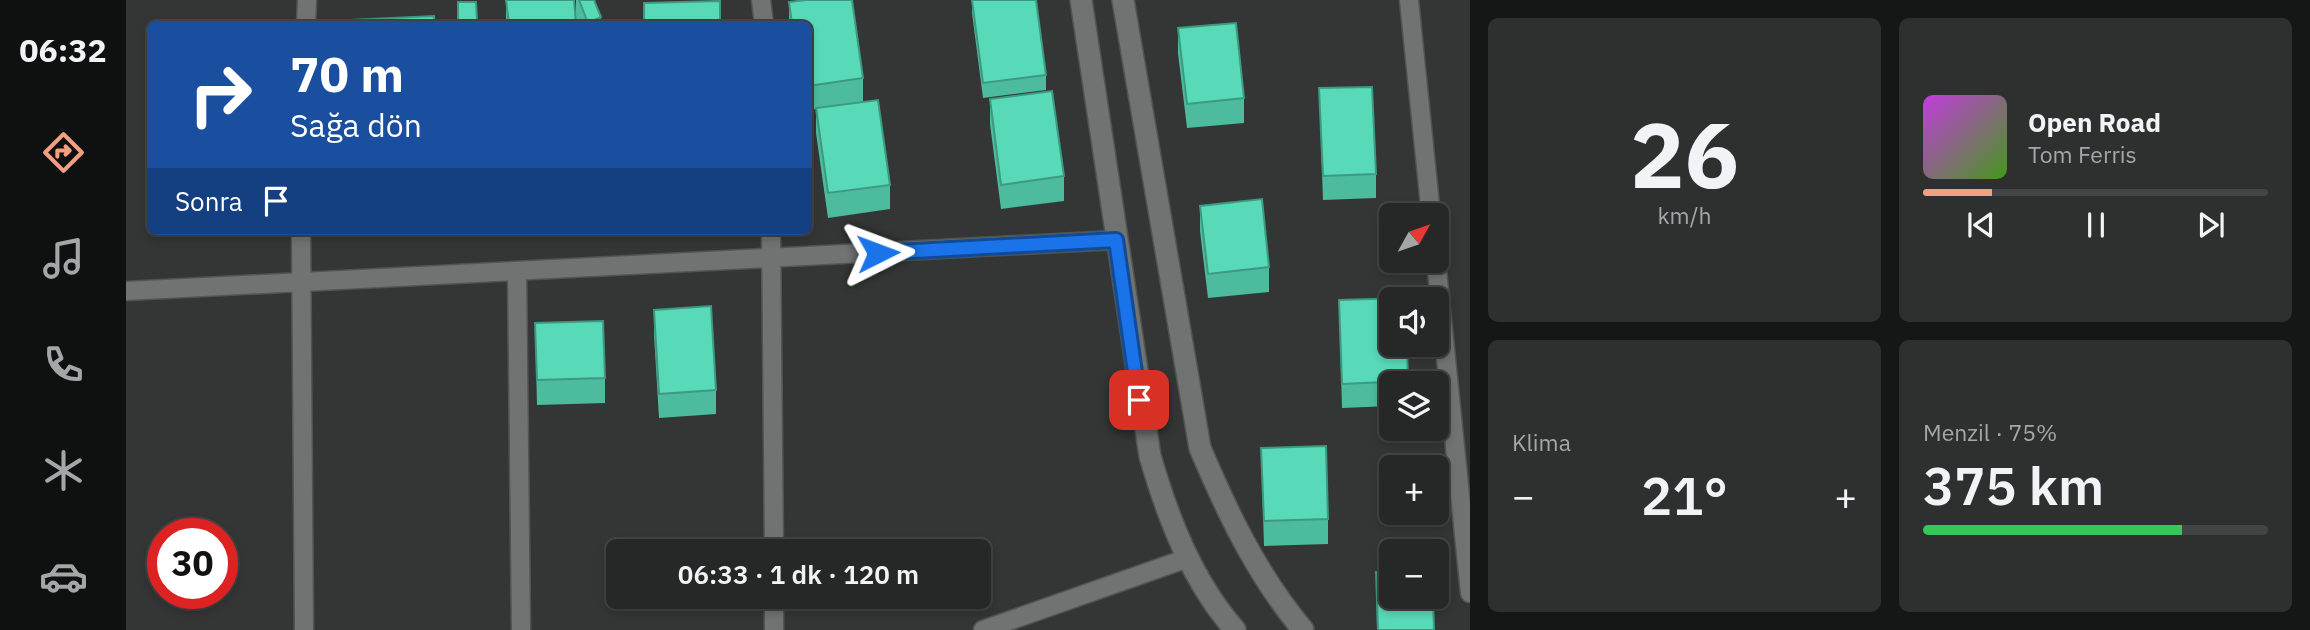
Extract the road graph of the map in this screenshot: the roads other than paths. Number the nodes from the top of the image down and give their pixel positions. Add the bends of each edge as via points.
1 (307, 0) edge
2 (761, 0) edge
3 (1081, 0) edge
4 (1123, 0) edge
5 (1409, 0) edge
6 (306, 21) edge
7 (764, 21) edge
8 (1430, 203) edge
9 (301, 235) edge
10 (771, 235) edge
11 (1116, 240) junction
12 (772, 258) junction
13 (517, 271) junction
14 (1437, 273) edge
15 (300, 282) junction
16 (126, 291) edge
17 (774, 539) edge
18 (1188, 558) junction
19 (1470, 593) edge
20 (774, 609) edge
21 (304, 630) edge
22 (521, 630) edge
23 (774, 630) edge
24 (983, 630) edge
25 (1235, 630) edge
26 (1303, 630) edge

1 - 6 street
2 - 7 street
3 - 11 street
4 - 26 street via 1200,448 1229,518 1257,568
5 - 8 street
9 - 15 street
10 - 12 street
11 - 12 street
11 - 18 street via 1150,456 1165,507
12 - 13 street
12 - 17 street
13 - 15 street
13 - 22 street
14 - 19 street
15 - 16 street
15 - 21 street
18 - 24 street
18 - 25 street via 1219,613
20 - 23 street

